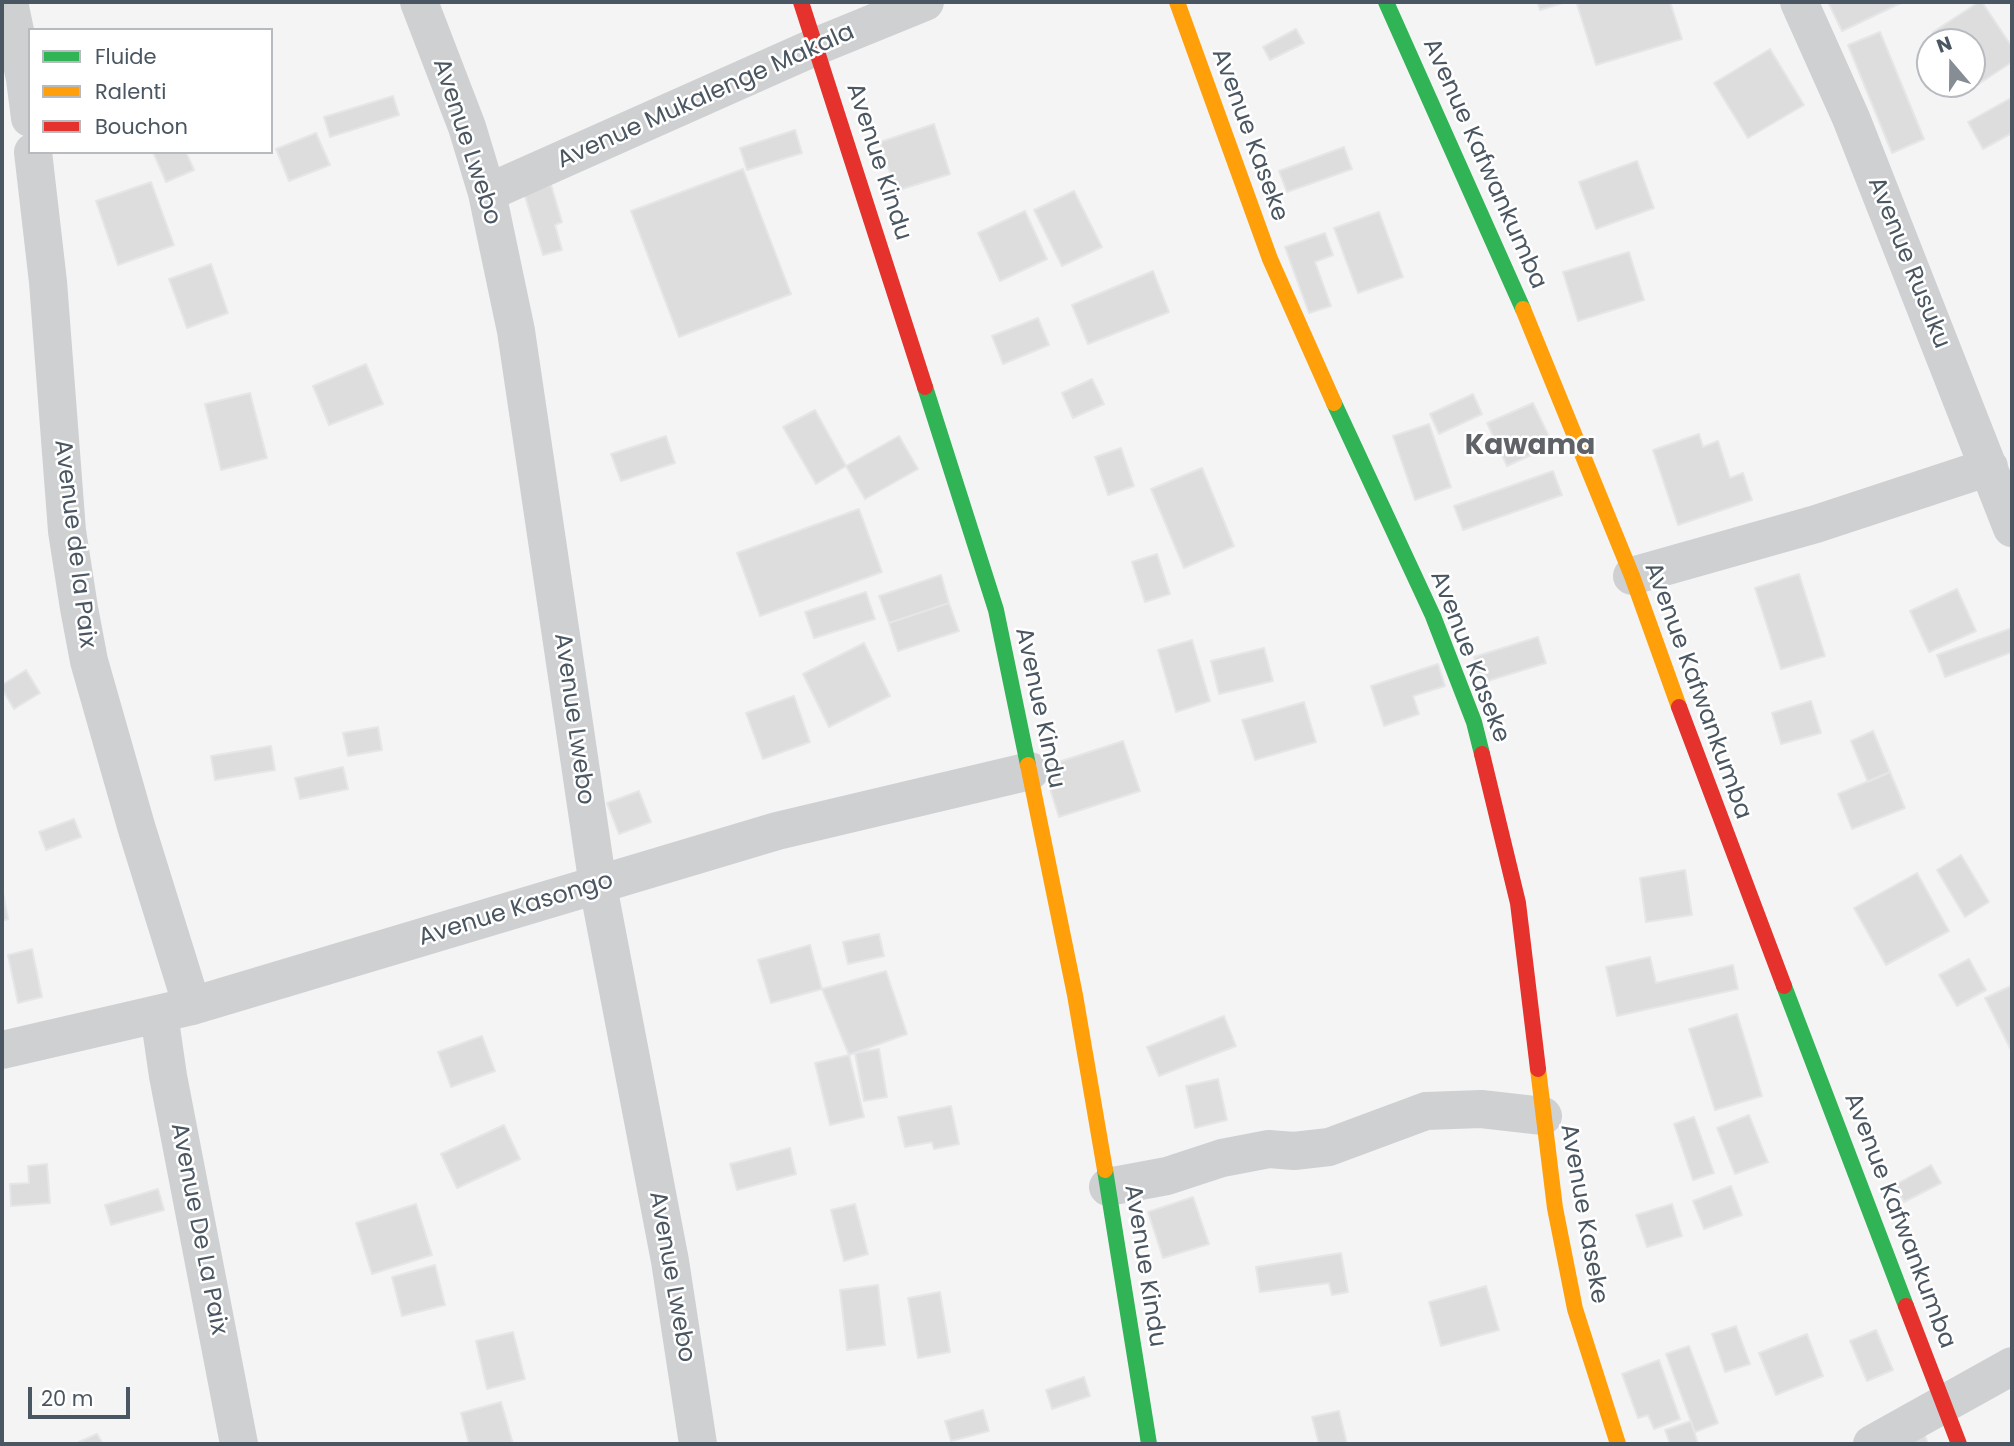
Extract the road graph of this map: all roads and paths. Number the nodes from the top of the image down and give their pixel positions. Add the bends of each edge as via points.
1 (9, 2) edge
2 (419, 2) edge
3 (801, 2) edge
4 (925, 2) edge
5 (1177, 2) edge
6 (1386, 2) edge
7 (1798, 2) edge
8 (817, 46) junction
9 (28, 102) edge
10 (33, 154) edge
11 (487, 193) junction
12 (1989, 467) junction
13 (2009, 509) edge
14 (1632, 576) junction
15 (1030, 771) junction
16 (598, 886) junction
17 (175, 1010) junction
18 (2, 1050) edge
19 (1543, 1116) junction
20 (1108, 1186) junction
21 (2012, 1366) edge
22 (1945, 1404) junction
23 (239, 1444) edge
24 (698, 1444) edge
25 (1149, 1444) edge
26 (1618, 1444) edge
27 (1872, 1444) edge
28 (1959, 1444) edge

1 - 9 street
2 - 11 street, Avenue Lwebo
3 - 8 street, Avenue Kindu
4 - 8 street, Avenue Mukalenge Makala
5 - 19 street, Avenue Kaseke via 1270,258 1433,616 1474,722 1518,903
6 - 14 street, Avenue Kafwankumba via 1533,332
7 - 12 street, Avenue Rusuku via 1851,118
8 - 11 street, Avenue Mukalenge Makala
8 - 15 street, Avenue Kindu via 996,610
10 - 17 street, Avenue de la Paix via 67,531 79,608
11 - 16 street, Avenue Lwebo via 516,331
12 - 13 street, Avenue Rusuku
12 - 14 street via 1815,524
14 - 22 street, Avenue Kafwankumba
15 - 16 street, Avenue Kasongo via 777,831
15 - 20 street, Avenue Kindu
16 - 17 street, Avenue Kasongo
16 - 24 street, Avenue Lwebo via 670,1261
17 - 18 street, Avenue Kasongo
17 - 23 street, Avenue De La Paix via 168,1076
19 - 20 street via 1481,1109 1426,1111 1329,1147 1269,1149
19 - 26 street, Avenue Kaseke via 1570,1287
20 - 25 street, Avenue Kindu
21 - 22 street
22 - 27 street
22 - 28 street, Avenue Kafwankumba

